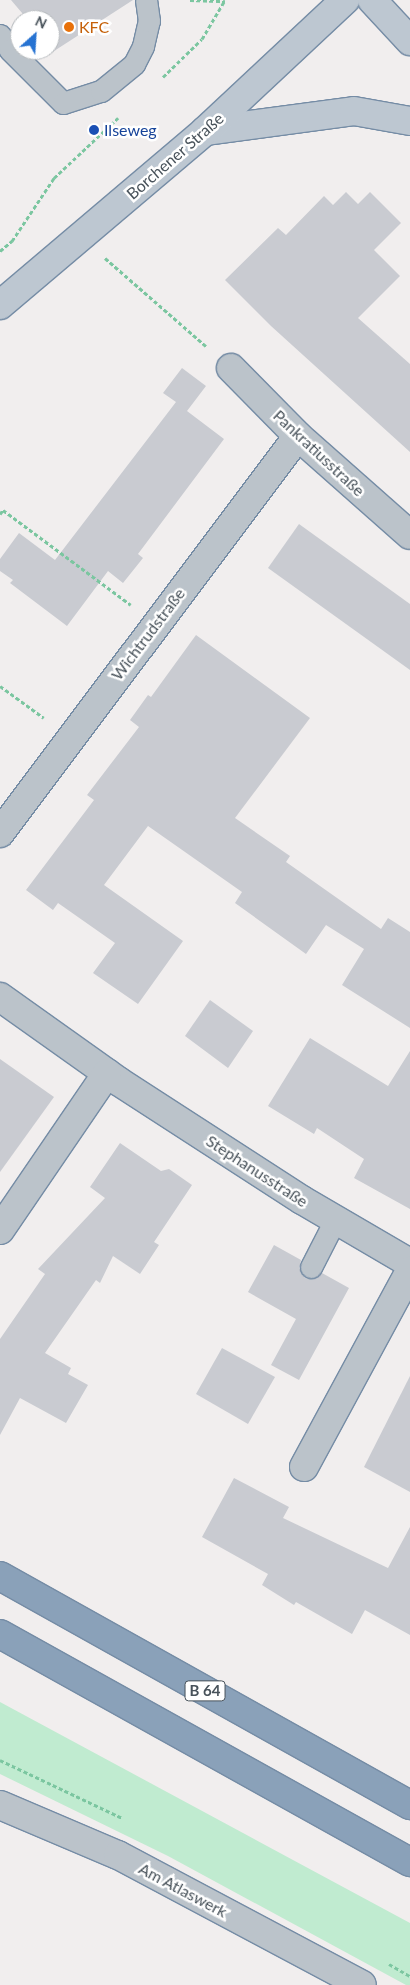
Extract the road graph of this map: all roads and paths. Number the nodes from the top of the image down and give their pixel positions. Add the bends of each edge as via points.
1 (146, 0) edge
2 (190, 0) edge
3 (345, 0) edge
4 (372, 0) edge
5 (225, 1) edge
6 (0, 35) edge
7 (410, 41) edge
8 (159, 80) dead end
9 (125, 112) dead end
10 (410, 121) edge
11 (204, 131) junction
12 (82, 238) junction
13 (0, 251) edge
14 (0, 305) edge
15 (231, 368) joint
16 (298, 436) junction
17 (0, 514) edge
18 (410, 535) edge
19 (156, 624) junction
20 (0, 686) edge
21 (70, 738) junction
22 (0, 833) edge
23 (0, 997) edge
24 (107, 1073) junction
25 (335, 1220) junction
26 (0, 1230) edge
27 (410, 1263) edge
28 (310, 1267) dead end
29 (410, 1271) edge
30 (304, 1467) dead end
31 (0, 1576) edge
32 (0, 1634) edge
33 (5, 1762) dead end
34 (0, 1767) edge
35 (0, 1805) edge
36 (410, 1805) edge
37 (410, 1862) edge
38 (362, 1985) edge

1 - 6 lane via 149,21 144,46 134,64 101,91 62,103 10,50
2 - 5 path
3 - 11 main road, Borchener Straße
4 - 7 main road
5 - 8 path via 202,38
9 - 13 path via 54,178 12,241
10 - 11 main road via 354,111
11 - 12 main road, Borchener Straße
12 - 14 main road, Borchener Straße
12 - 15 path
15 - 16 street, Pankratiusstraße
16 - 18 street, Pankratiusstraße
16 - 19 street, Wichtrudstraße
17 - 19 path via 3,510
19 - 21 street, Wichtrudstraße
20 - 21 path
21 - 22 street, Wichtrudstraße
23 - 24 street, Stephanusstraße
24 - 25 street, Stephanusstraße
24 - 26 street
25 - 27 street, Stephanusstraße
25 - 28 lane
29 - 30 street
31 - 36 highway, B 64
32 - 37 highway
33 - 34 path
35 - 38 street, Am Atlaswerk via 118,1855

